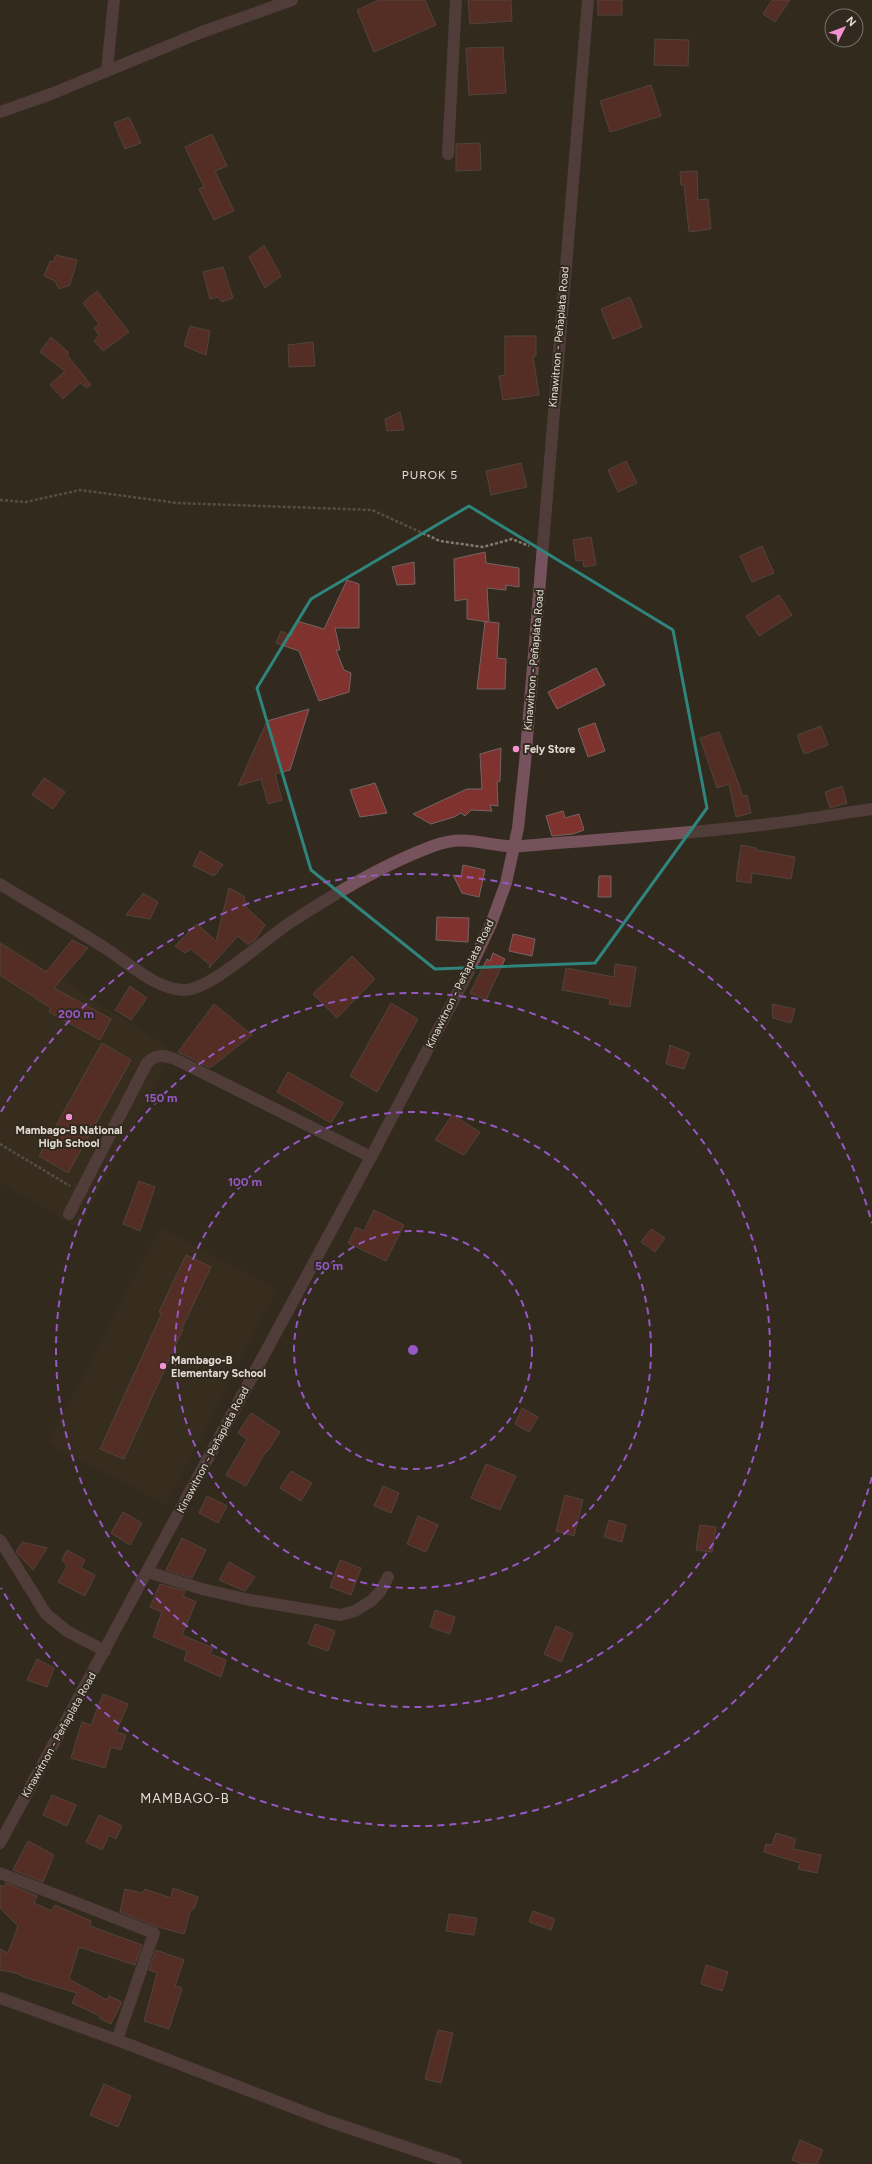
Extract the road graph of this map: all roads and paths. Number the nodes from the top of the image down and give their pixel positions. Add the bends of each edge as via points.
1 (114, 0) edge
2 (292, 0) edge
3 (456, 0) edge
4 (588, 0) edge
5 (107, 70) junction
6 (0, 112) edge
7 (448, 154) dead end
8 (0, 500) edge
9 (542, 552) junction
10 (872, 809) edge
11 (514, 847) junction
12 (0, 884) edge
13 (0, 1144) edge
14 (371, 1157) junction
15 (80, 1192) junction
16 (69, 1214) dead end
17 (0, 1540) edge
18 (3, 1551) edge
19 (148, 1572) junction
20 (388, 1577) dead end
21 (105, 1651) junction
22 (0, 1842) edge
23 (0, 1873) edge
24 (0, 1998) edge
25 (117, 2040) junction
26 (456, 2164) edge

1 - 5 street
2 - 5 street
3 - 7 street
4 - 9 street, Kinawitnon - Peñaplata Road
5 - 6 street
8 - 9 path via 26,502 80,490 178,502 372,510 440,541 483,547 512,539
9 - 11 street, Kinawitnon - Peñaplata Road via 525,763
10 - 11 street via 768,824
11 - 12 street via 469,839 453,840 410,855 331,897 289,923 217,977 200,987 186,990 169,988 135,969
11 - 14 street, Kinawitnon - Peñaplata Road via 506,883 491,924
13 - 15 path
14 - 15 street via 177,1060 159,1055 147,1063
14 - 19 street, Kinawitnon - Peñaplata Road
15 - 16 street
17 - 18 street
18 - 21 street via 46,1614 67,1631
19 - 20 street via 202,1590 340,1615 355,1611 371,1601 380,1592
19 - 21 street, Kinawitnon - Peñaplata Road
21 - 22 street, Kinawitnon - Peñaplata Road
23 - 25 street via 154,1933
24 - 25 street
25 - 26 street via 328,2121

